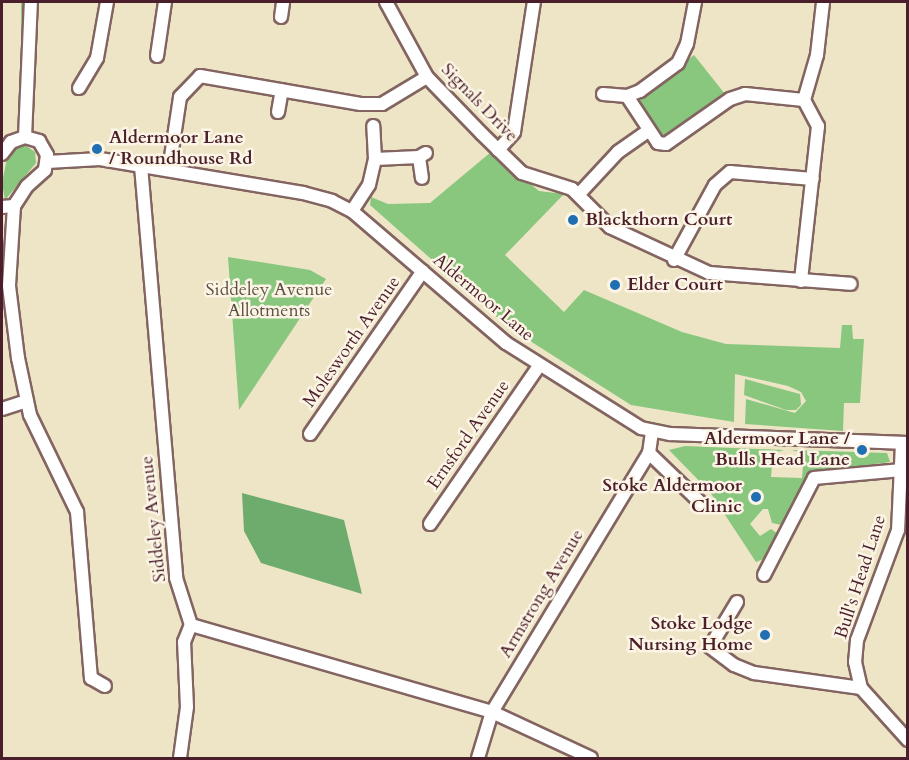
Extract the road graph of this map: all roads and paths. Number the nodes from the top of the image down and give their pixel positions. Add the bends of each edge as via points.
1 (31, 2) edge
2 (107, 2) edge
3 (165, 2) edge
4 (283, 2) edge
5 (386, 2) edge
6 (534, 2) edge
7 (695, 2) edge
8 (823, 2) edge
9 (280, 17) dead end
10 (157, 56) dead end
11 (427, 77) junction
12 (79, 88) dead end
13 (282, 90) junction
14 (603, 94) dead end
15 (627, 96) junction
16 (804, 100) junction
17 (278, 112) dead end
18 (373, 126) dead end
19 (648, 130) junction
20 (25, 137) junction
21 (498, 150) junction
22 (2, 151) edge
23 (375, 159) junction
24 (47, 162) junction
25 (141, 166) junction
26 (168, 170) junction
27 (422, 178) dead end
28 (813, 179) junction
29 (579, 194) junction
30 (8, 206) edge
31 (352, 211) junction
32 (674, 260) junction
33 (423, 272) junction
34 (801, 281) junction
35 (851, 284) dead end
36 (539, 366) junction
37 (27, 401) junction
38 (2, 409) edge
39 (652, 431) junction
40 (310, 434) dead end
41 (905, 443) edge
42 (649, 453) junction
43 (902, 470) junction
44 (702, 504) dead end
45 (430, 524) dead end
46 (764, 575) dead end
47 (737, 602) dead end
48 (191, 625) junction
49 (105, 686) dead end
50 (861, 688) junction
51 (492, 712) junction
52 (908, 740) edge
53 (180, 759) edge
54 (478, 759) edge
55 (591, 759) edge

1 - 20 street
2 - 12 street via 97,58
3 - 10 street
4 - 9 street
5 - 11 street, Signals Drive
6 - 21 street via 514,132
7 - 15 street via 687,44 678,63
8 - 16 street via 817,55
11 - 13 street via 382,104
11 - 21 street, Signals Drive
13 - 17 street
13 - 26 street via 200,76 194,80 180,97
14 - 15 street
15 - 19 street
16 - 19 street via 745,94 730,99 666,144 658,143
16 - 28 street via 818,126
18 - 23 street
19 - 29 street via 618,152
20 - 22 street via 11,142
20 - 24 street via 39,141
21 - 29 street, Signals Drive via 522,173
23 - 27 street via 422,155
23 - 31 street via 369,185
24 - 25 street, Aldermoor Lane via 92,158
24 - 30 street
25 - 26 street, Aldermoor Lane
25 - 48 street, Siddeley Avenue via 176,578
26 - 31 street, Aldermoor Lane via 303,193
28 - 32 street via 730,172 715,186
28 - 34 street
29 - 32 street, Signals Drive via 610,227
30 - 37 street via 9,286
31 - 33 street, Aldermoor Lane
32 - 34 street, Signals Drive via 711,274
33 - 36 street, Aldermoor Lane via 499,338
33 - 40 street, Molesworth Avenue
34 - 35 street, Signals Drive
36 - 39 street, Aldermoor Lane via 621,418
36 - 45 street, Ernsford Avenue
37 - 38 street
37 - 49 street via 77,512 91,678
39 - 41 street, Aldermoor Lane
39 - 42 street, Armstrong Avenue
41 - 43 street, Bull's Head Lane
42 - 44 street
42 - 51 street, Armstrong Avenue
43 - 46 street via 814,478
43 - 50 street, Bull's Head Lane via 898,530 855,651
47 - 50 street via 710,647 734,665 754,673
48 - 51 street
48 - 53 street via 184,642 187,707
50 - 52 street
51 - 54 street, Armstrong Avenue
51 - 55 street

